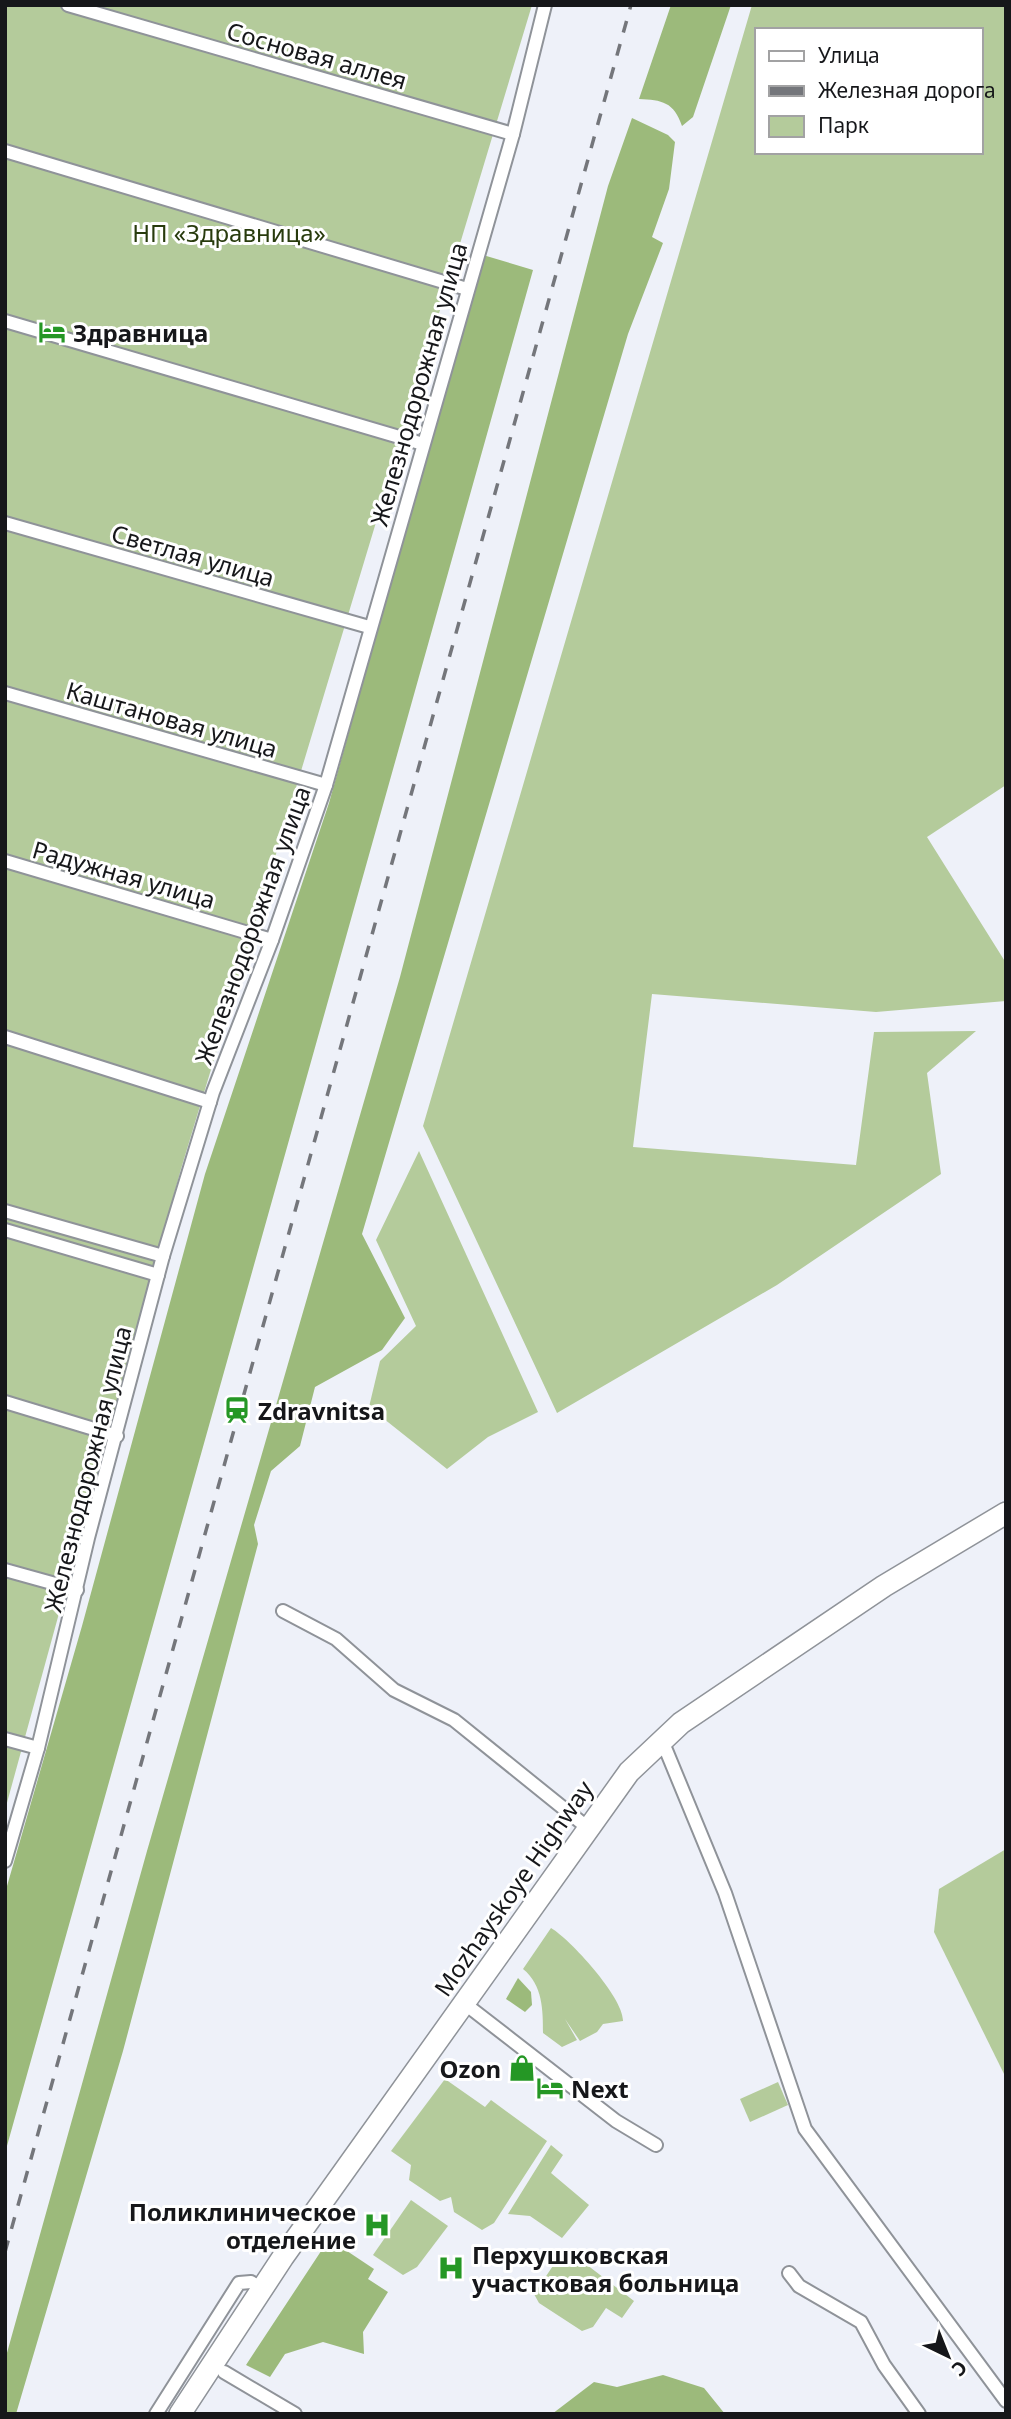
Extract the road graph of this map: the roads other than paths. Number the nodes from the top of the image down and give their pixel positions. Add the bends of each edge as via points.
1 (68, 5) edge
2 (545, 5) edge
3 (513, 134) junction
4 (5, 150) edge
5 (467, 289) junction
6 (5, 321) edge
7 (423, 444) junction
8 (5, 523) edge
9 (369, 627) junction
10 (5, 693) edge
11 (326, 785) junction
12 (5, 861) edge
13 (272, 940) junction
14 (5, 1037) edge
15 (210, 1102) junction
16 (5, 1211) edge
17 (5, 1230) edge
18 (163, 1256) junction
19 (158, 1275) junction
20 (5, 1402) edge
21 (117, 1436) junction
22 (1006, 1513) edge
23 (1006, 1527) edge
24 (5, 1570) edge
25 (77, 1590) junction
26 (283, 1611) dead end
27 (5, 1739) edge
28 (38, 1748) junction
29 (666, 1750) junction
30 (588, 1828) junction
31 (5, 1861) edge
32 (473, 2010) junction
33 (656, 2145) dead end
34 (789, 2273) dead end
35 (262, 2289) junction
36 (224, 2372) junction
37 (1006, 2401) edge
38 (156, 2414) edge
39 (180, 2414) edge
40 (197, 2414) edge
41 (295, 2414) edge
42 (919, 2414) edge

1 - 3 street, Сосновая аллея
2 - 3 street, Железнодорожная улица
3 - 5 street, Железнодорожная улица
4 - 5 street
5 - 7 street, Железнодорожная улица
6 - 7 street
7 - 9 street, Железнодорожная улица
8 - 9 street, Светлая улица
9 - 11 street, Железнодорожная улица
10 - 11 street, Каштановая улица
11 - 13 street, Железнодорожная улица
12 - 13 street, Радужная улица
13 - 15 street, Железнодорожная улица
14 - 15 street
15 - 18 street, Железнодорожная улица
16 - 18 street
17 - 19 street
18 - 19 street, Железнодорожная улица
19 - 21 street, Железнодорожная улица
20 - 21 street
21 - 25 street, Железнодорожная улица
22 - 30 main road, Mozhayskoye Highway via 884,1586 681,1723 629,1772
23 - 29 main road, Mozhayskoye Highway via 903,1588
24 - 25 street
25 - 28 street, Железнодорожная улица
26 - 30 street via 336,1639 394,1690 454,1720
27 - 28 street
28 - 31 street, Железнодорожная улица
29 - 32 main road, Mozhayskoye Highway via 638,1779
29 - 37 street via 725,1893 805,2129
30 - 35 main road, Mozhayskoye Highway
32 - 33 street via 616,2121
32 - 36 main road, Mozhayskoye Highway via 293,2264
34 - 42 street via 799,2286 861,2322
35 - 38 street via 251,2282 239,2283
35 - 39 main road, Mozhayskoye Highway
36 - 40 main road, Mozhayskoye Highway
36 - 41 street

